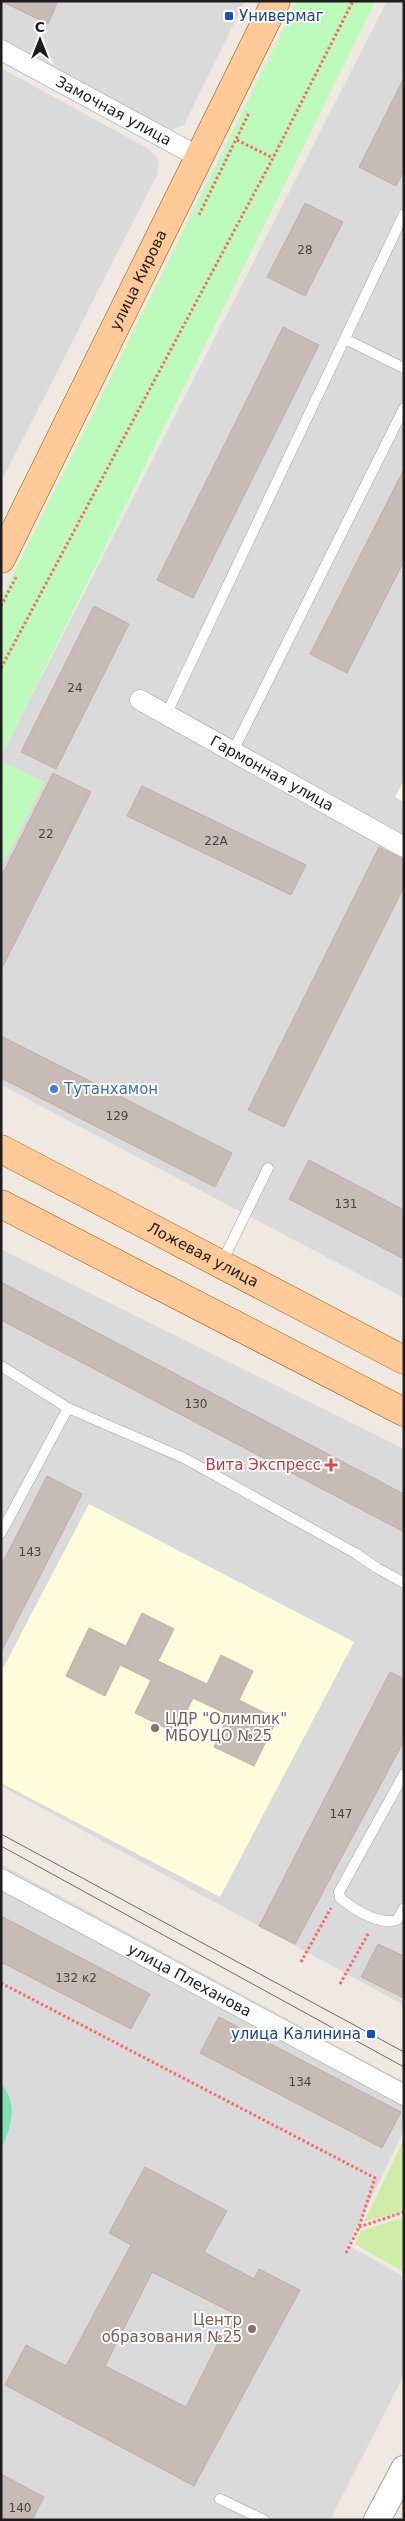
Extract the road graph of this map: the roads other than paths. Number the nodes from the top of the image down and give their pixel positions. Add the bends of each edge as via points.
1 (276, 1) edge
2 (1, 50) edge
3 (199, 156) junction
4 (404, 214) edge
5 (345, 339) junction
6 (404, 368) edge
7 (404, 408) edge
8 (1, 559) edge
9 (140, 700) dead end
10 (166, 715) junction
11 (232, 753) junction
12 (404, 847) edge
13 (1, 1149) edge
14 (268, 1168) dead end
15 (1, 1204) edge
16 (221, 1264) junction
17 (404, 1360) edge
18 (1, 1366) edge
19 (68, 1408) junction
20 (404, 1412) edge
21 (1, 1533) edge
22 (404, 1583) edge
23 (404, 1774) edge
24 (1, 1879) edge
25 (404, 1908) edge
26 (404, 2095) edge
27 (404, 2469) edge
28 (220, 2499) dead end
29 (264, 2520) edge
30 (377, 2520) edge

1 - 3 main road, улица Кирова
2 - 3 street, Замочная улица
3 - 8 main road, улица Кирова
4 - 5 lane
5 - 6 lane
5 - 10 lane
7 - 11 lane
9 - 10 street, Гармонная улица
10 - 11 street, Гармонная улица
11 - 12 street, Гармонная улица
13 - 16 main road, Ложевая улица
14 - 16 lane
15 - 20 main road
16 - 17 main road, Ложевая улица
18 - 19 lane
19 - 21 lane
19 - 22 lane via 184,1458
23 - 25 lane via 339,1892 340,1898 350,1905 390,1922 397,1920
24 - 26 street, улица Плеханова
27 - 30 street
28 - 29 lane

